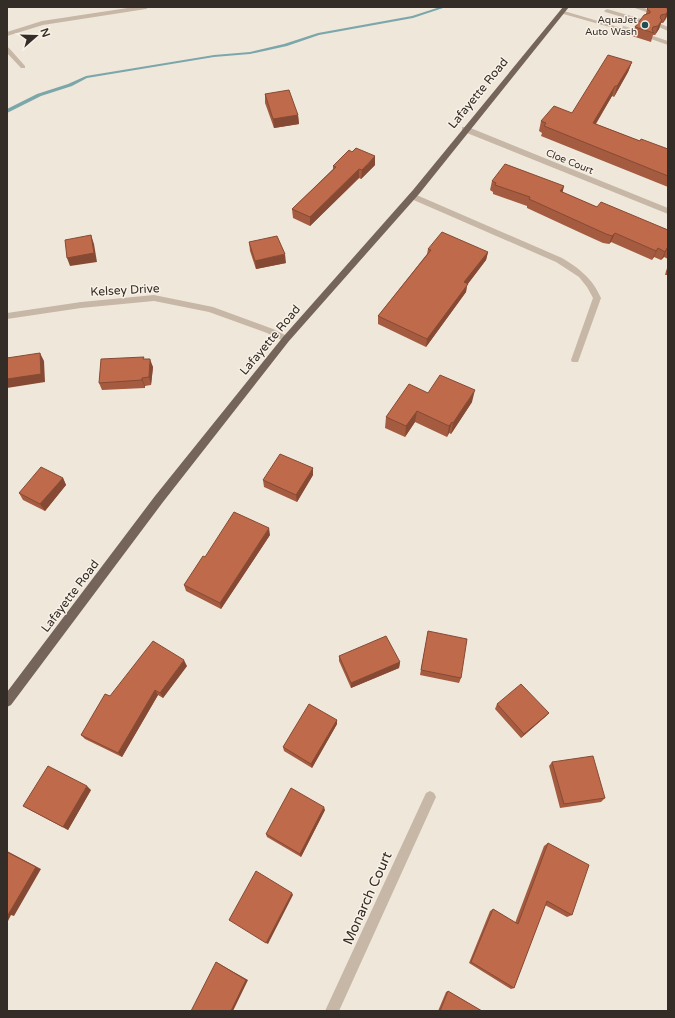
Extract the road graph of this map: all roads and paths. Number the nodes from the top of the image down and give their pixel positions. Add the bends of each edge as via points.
1 (146, 7) edge
2 (614, 7) edge
3 (635, 7) edge
4 (564, 9) edge
5 (608, 9) edge
6 (646, 16) junction
7 (666, 21) edge
8 (599, 22) junction
9 (668, 28) edge
10 (622, 29) tunnel mouth
11 (7, 34) edge
12 (653, 38) tunnel mouth
13 (668, 43) edge
14 (7, 49) edge
15 (23, 67) dead end
16 (465, 129) junction
17 (412, 196) junction
18 (668, 211) edge
19 (7, 316) edge
20 (286, 339) junction
21 (576, 360) dead end
22 (7, 701) edge
23 (430, 797) dead end
24 (332, 1011) edge

1 - 11 street via 42,23
2 - 6 street
3 - 6 street
4 - 8 street
4 - 16 main road, Lafayette Road
5 - 6 street
5 - 8 street
7 - 9 street
8 - 10 street
12 - 13 street
14 - 15 street
16 - 17 main road, Lafayette Road
16 - 18 street, Cloe Court
17 - 20 main road, Lafayette Road
17 - 21 street via 559,260 581,274 591,284 597,298
19 - 20 street, Kelsey Drive via 154,298 210,309
20 - 22 main road, Lafayette Road via 159,499
23 - 24 street, Monarch Court

